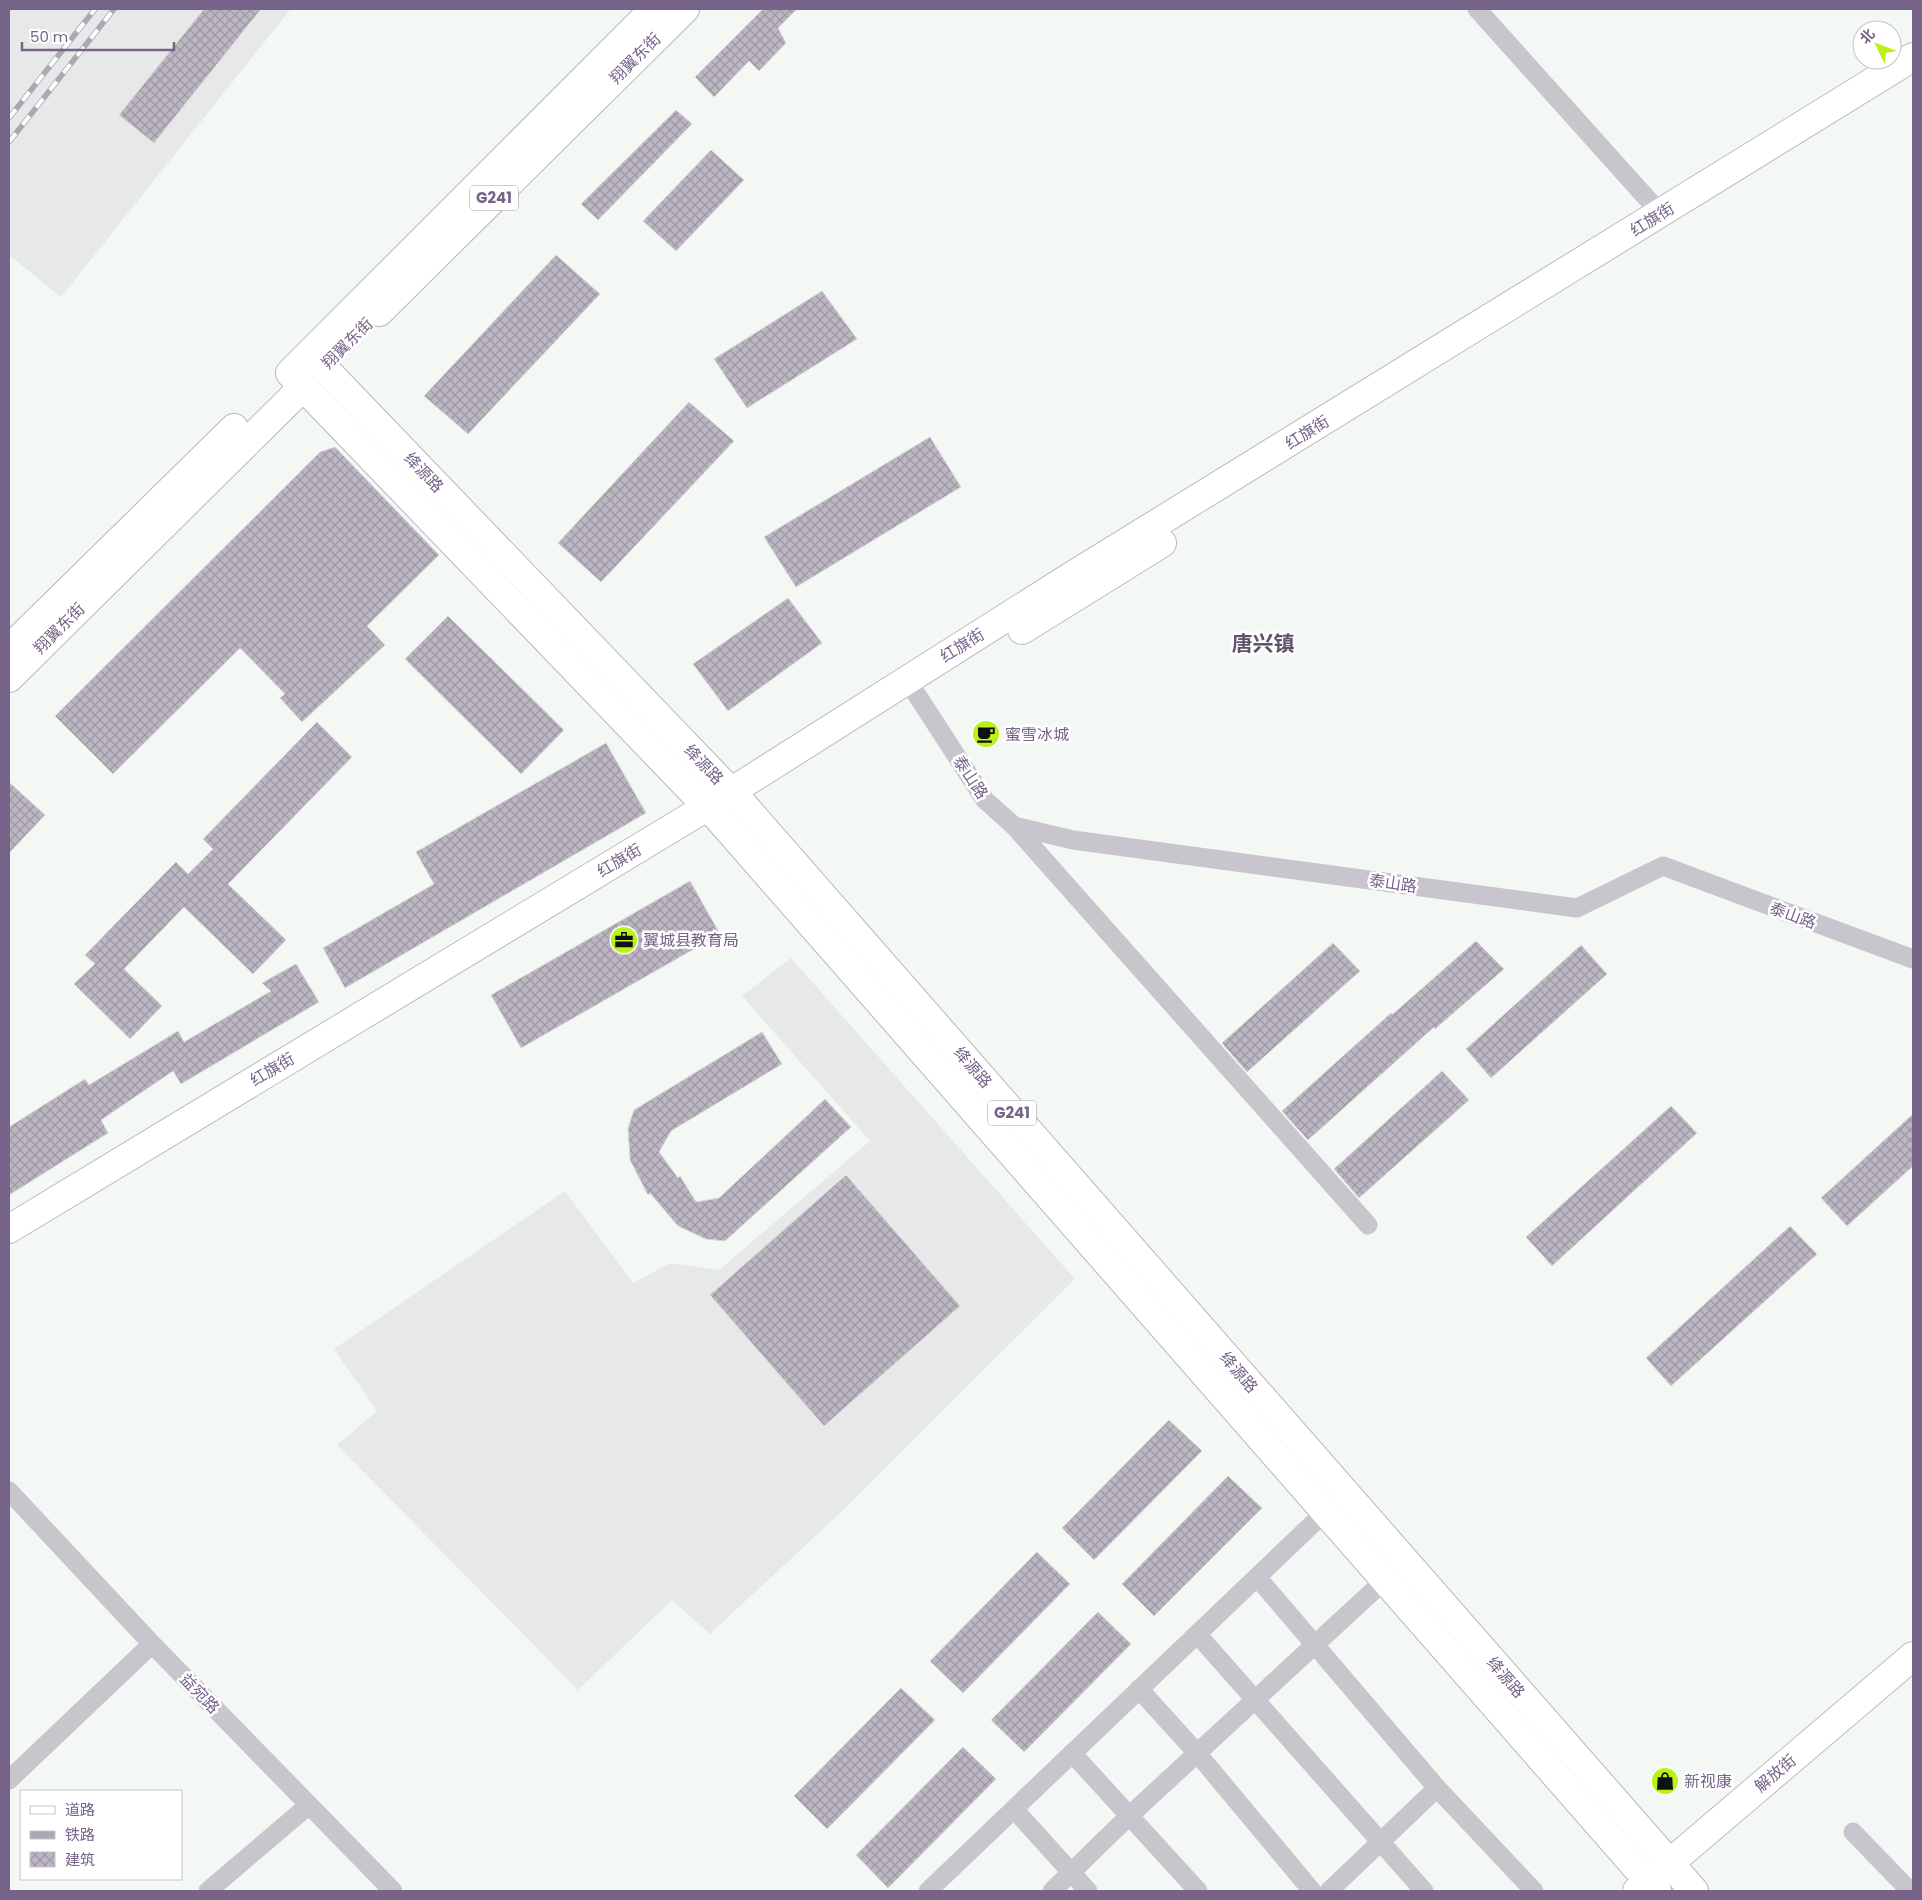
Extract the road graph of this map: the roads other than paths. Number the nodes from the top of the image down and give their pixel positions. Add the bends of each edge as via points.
1 (654, 9) edge
2 (685, 9) edge
3 (1477, 9) edge
4 (1913, 57) edge
5 (1913, 76) edge
6 (1661, 214) junction
7 (305, 371) junction
8 (9, 649) edge
9 (9, 678) edge
10 (917, 695) junction
11 (736, 798) junction
12 (713, 813) junction
13 (1014, 826) junction
14 (1913, 959) edge
15 (1368, 1225) dead end
16 (9, 1228) edge
17 (9, 1247) edge
18 (9, 1491) edge
19 (1325, 1512) junction
20 (1258, 1576) junction
21 (1385, 1580) junction
22 (1197, 1634) junction
23 (152, 1644) junction
24 (1315, 1645) junction
25 (1913, 1656) edge
26 (1913, 1675) edge
27 (1139, 1689) junction
28 (1254, 1700) junction
29 (1072, 1753) junction
30 (1197, 1753) junction
31 (9, 1780) edge
32 (1437, 1788) junction
33 (309, 1805) junction
34 (1014, 1809) junction
35 (1129, 1816) junction
36 (1853, 1832) dead end
37 (1379, 1841) junction
38 (1072, 1873) junction
39 (1680, 1876) edge
40 (1650, 1889) edge
41 (208, 1891) edge
42 (394, 1891) edge
43 (928, 1891) edge
44 (1052, 1891) edge
45 (1088, 1891) edge
46 (1198, 1891) edge
47 (1312, 1891) edge
48 (1329, 1891) edge
49 (1424, 1891) edge
50 (1534, 1891) edge
51 (1910, 1891) edge

1 - 7 main road, 翔翼东街 / G241
2 - 7 main road, 翔翼东街 / G241
3 - 6 street
4 - 6 main road, 红旗街
5 - 10 main road, 红旗街
6 - 11 main road, 红旗街 via 1070,577
7 - 8 main road, 翔翼东街
7 - 9 main road, 翔翼东街
7 - 11 main road, 绛源路 / G241
7 - 12 main road, 绛源路 / G241
10 - 11 main road, 红旗街
10 - 13 street, 泰山路 via 985,800
11 - 12 main road, 红旗街
11 - 39 main road, 绛源路 / G241
12 - 16 main road, 红旗街
12 - 17 main road, 红旗街
12 - 19 main road, 绛源路 / G241
13 - 14 street, 泰山路 via 1072,840 1577,908 1663,866
13 - 15 street
18 - 23 street, 益宛路
19 - 20 street
19 - 21 main road, 绛源路 / G241
20 - 22 street
20 - 24 street
21 - 24 street
21 - 40 main road, 绛源路 / G241
22 - 27 street
22 - 28 street
23 - 31 street
23 - 33 street, 益宛路
24 - 28 street
24 - 32 street
25 - 39 main road, 解放街
26 - 39 main road
27 - 29 street
27 - 30 street
28 - 30 street
28 - 37 street
29 - 34 street
29 - 35 street
30 - 35 street
30 - 47 street
32 - 37 street
32 - 50 street
33 - 41 street
33 - 42 street, 益宛路
34 - 38 street
34 - 43 street
35 - 38 street
35 - 46 street
36 - 51 street
37 - 48 street
37 - 49 street
38 - 44 street
38 - 45 street
39 - 40 main road

